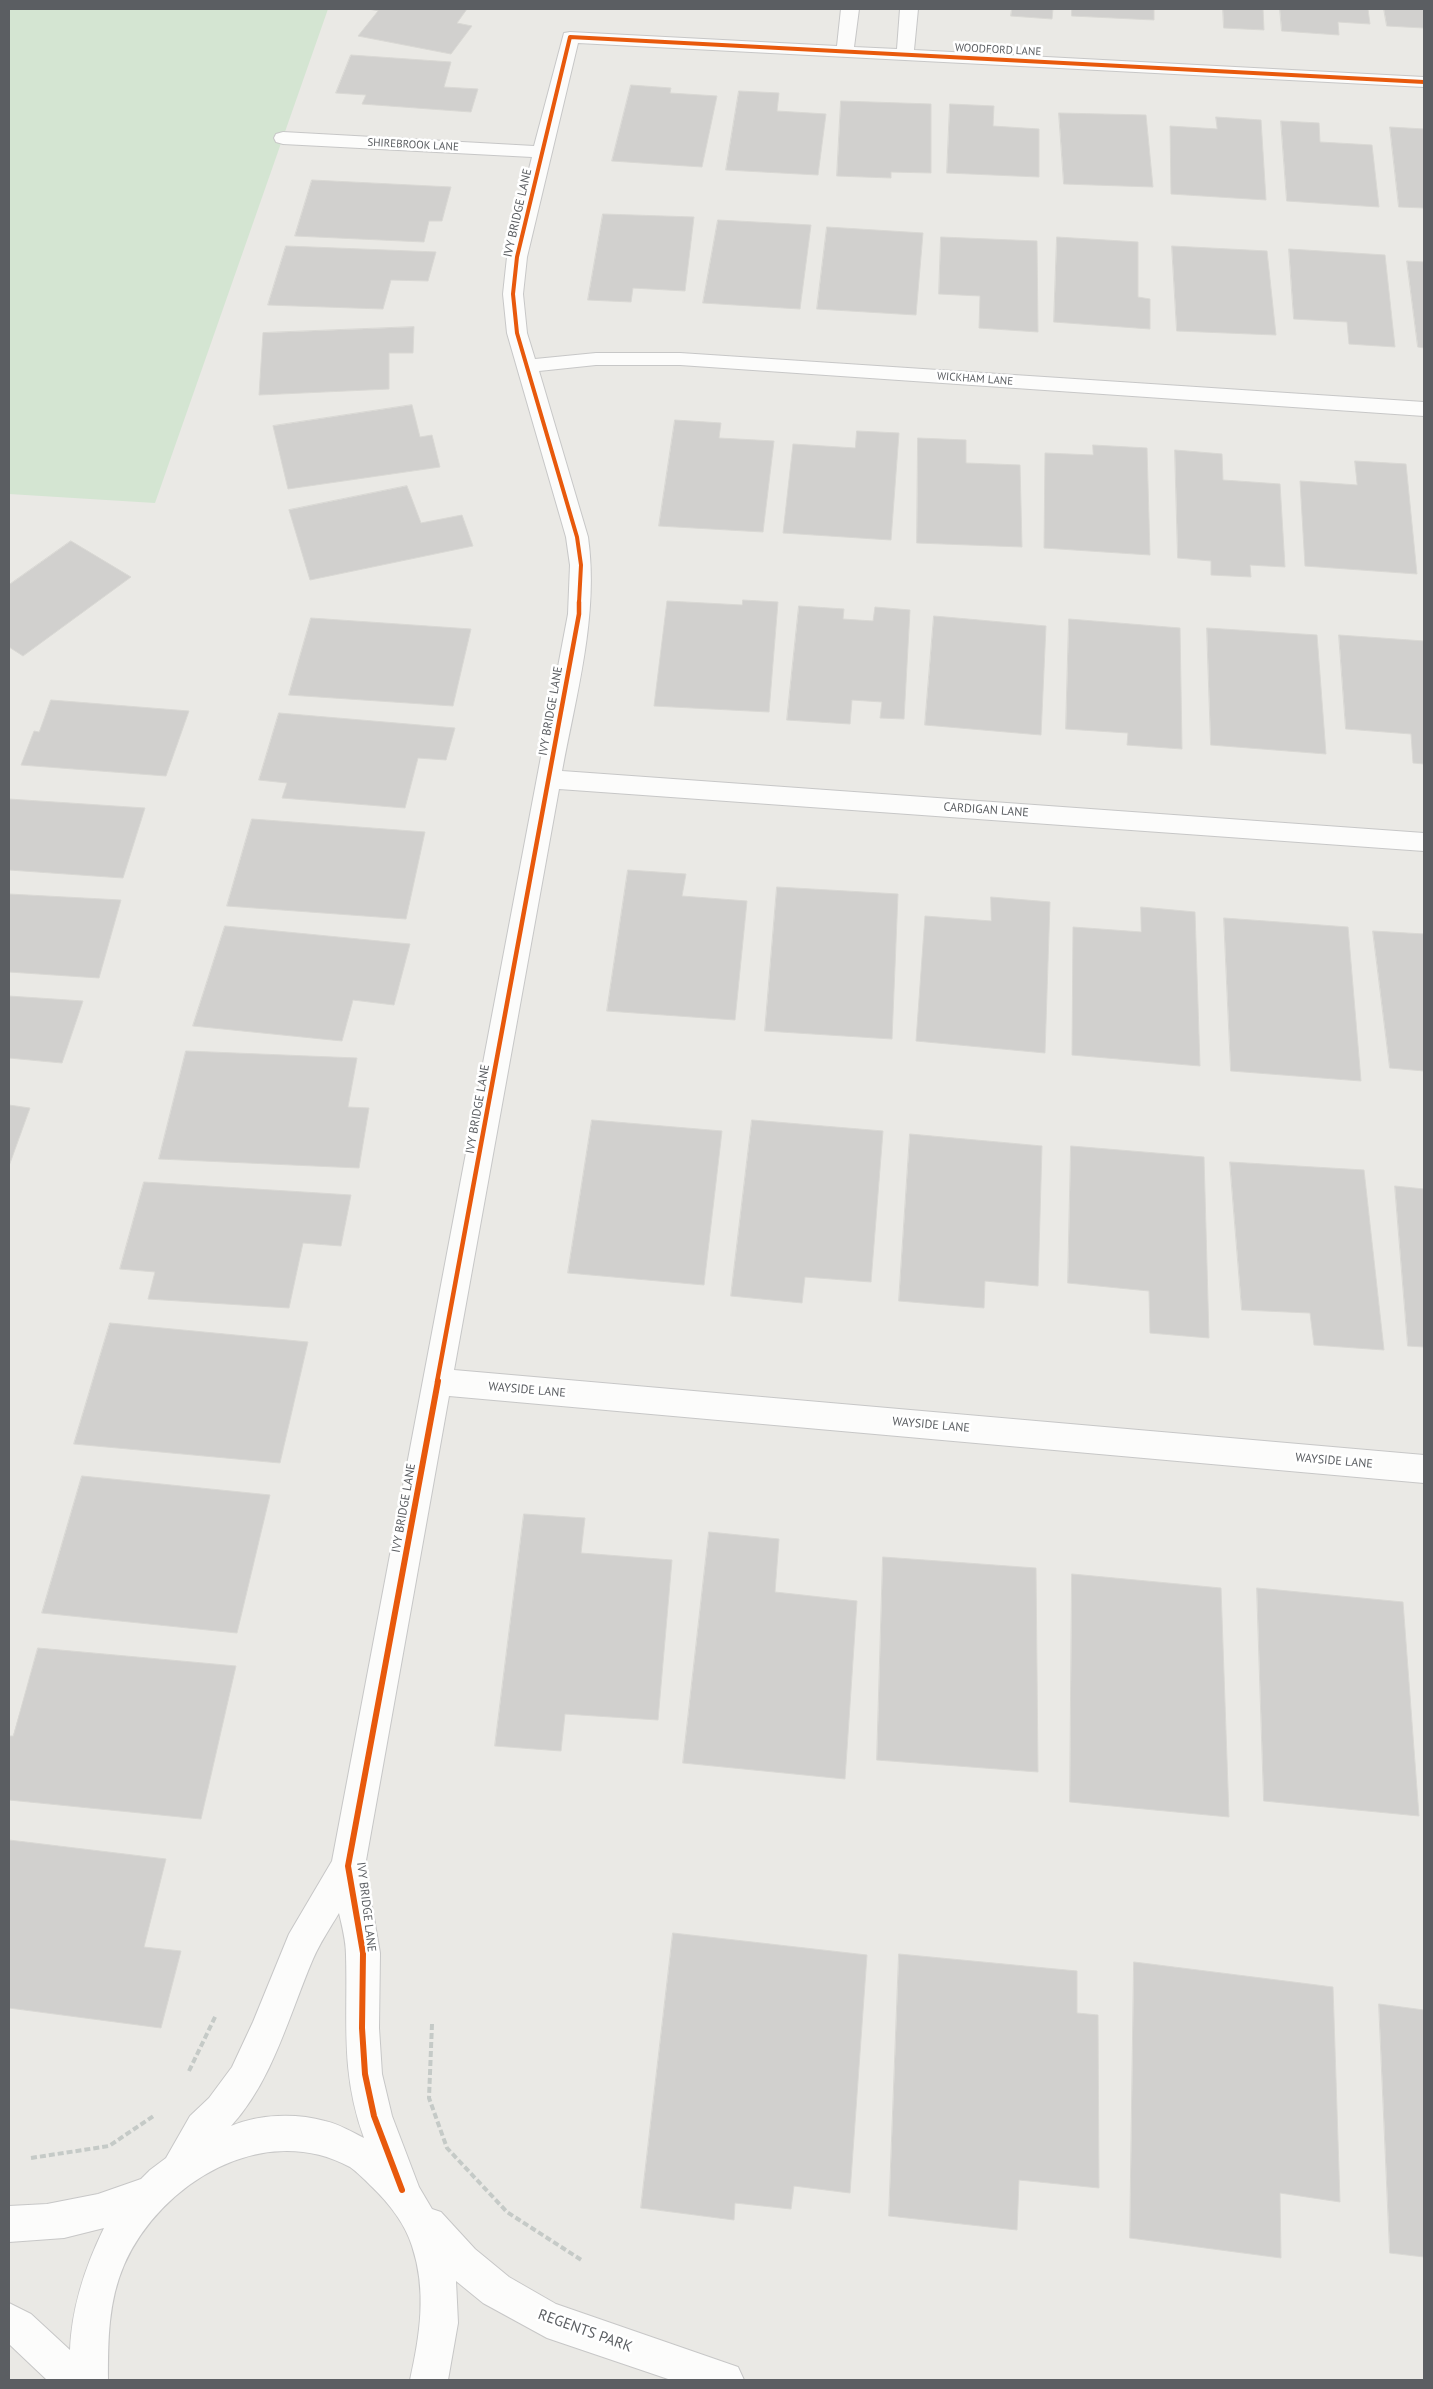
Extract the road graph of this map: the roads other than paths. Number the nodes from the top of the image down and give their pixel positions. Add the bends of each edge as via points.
1 (850, 9) edge
2 (909, 9) edge
3 (570, 37) joint
4 (845, 52) junction
5 (905, 55) junction
6 (1424, 82) edge
7 (283, 138) dead end
8 (543, 152) junction
9 (526, 366) junction
10 (1424, 409) edge
11 (549, 779) junction
12 (1424, 842) edge
13 (438, 1382) junction
14 (1424, 1469) edge
15 (348, 1866) junction
16 (179, 2168) junction
17 (152, 2194) junction
18 (410, 2202) junction
19 (9, 2224) edge
20 (9, 2321) edge
21 (71, 2380) edge
22 (89, 2380) edge
23 (429, 2380) edge
24 (725, 2380) edge

1 - 4 street
2 - 5 street
3 - 4 street, WOODFORD LANE
3 - 8 street, IVY BRIDGE LANE
4 - 5 street, WOODFORD LANE
5 - 6 street, WOODFORD LANE
7 - 8 street, SHIREBROOK LANE
8 - 9 street, IVY BRIDGE LANE via 518,257 513,294 517,333
9 - 10 street, WICKHAM LANE via 596,359 680,359
9 - 11 street, IVY BRIDGE LANE via 574,519 581,565 578,614
11 - 12 street, CARDIGAN LANE
11 - 13 street, IVY BRIDGE LANE
13 - 14 street, WAYSIDE LANE
13 - 15 street, IVY BRIDGE LANE
15 - 16 street, IVY BRIDGE LANE via 301,1946 244,2079 203,2129
15 - 18 street, IVY BRIDGE LANE via 363,1953 362,2028 366,2074 374,2116
16 - 17 street
16 - 18 street, REGENTS PARK via 238,2139 269,2132 299,2133 328,2138 356,2150 381,2168
17 - 19 street via 89,2216 53,2223
17 - 22 street via 131,2218 113,2248 100,2280 90,2314
18 - 23 street, IVY BRIDGE LANE via 431,2244 439,2281 441,2317
18 - 24 street, REGENTS PARK via 462,2262 496,2290 547,2319
20 - 21 street via 53,2359

